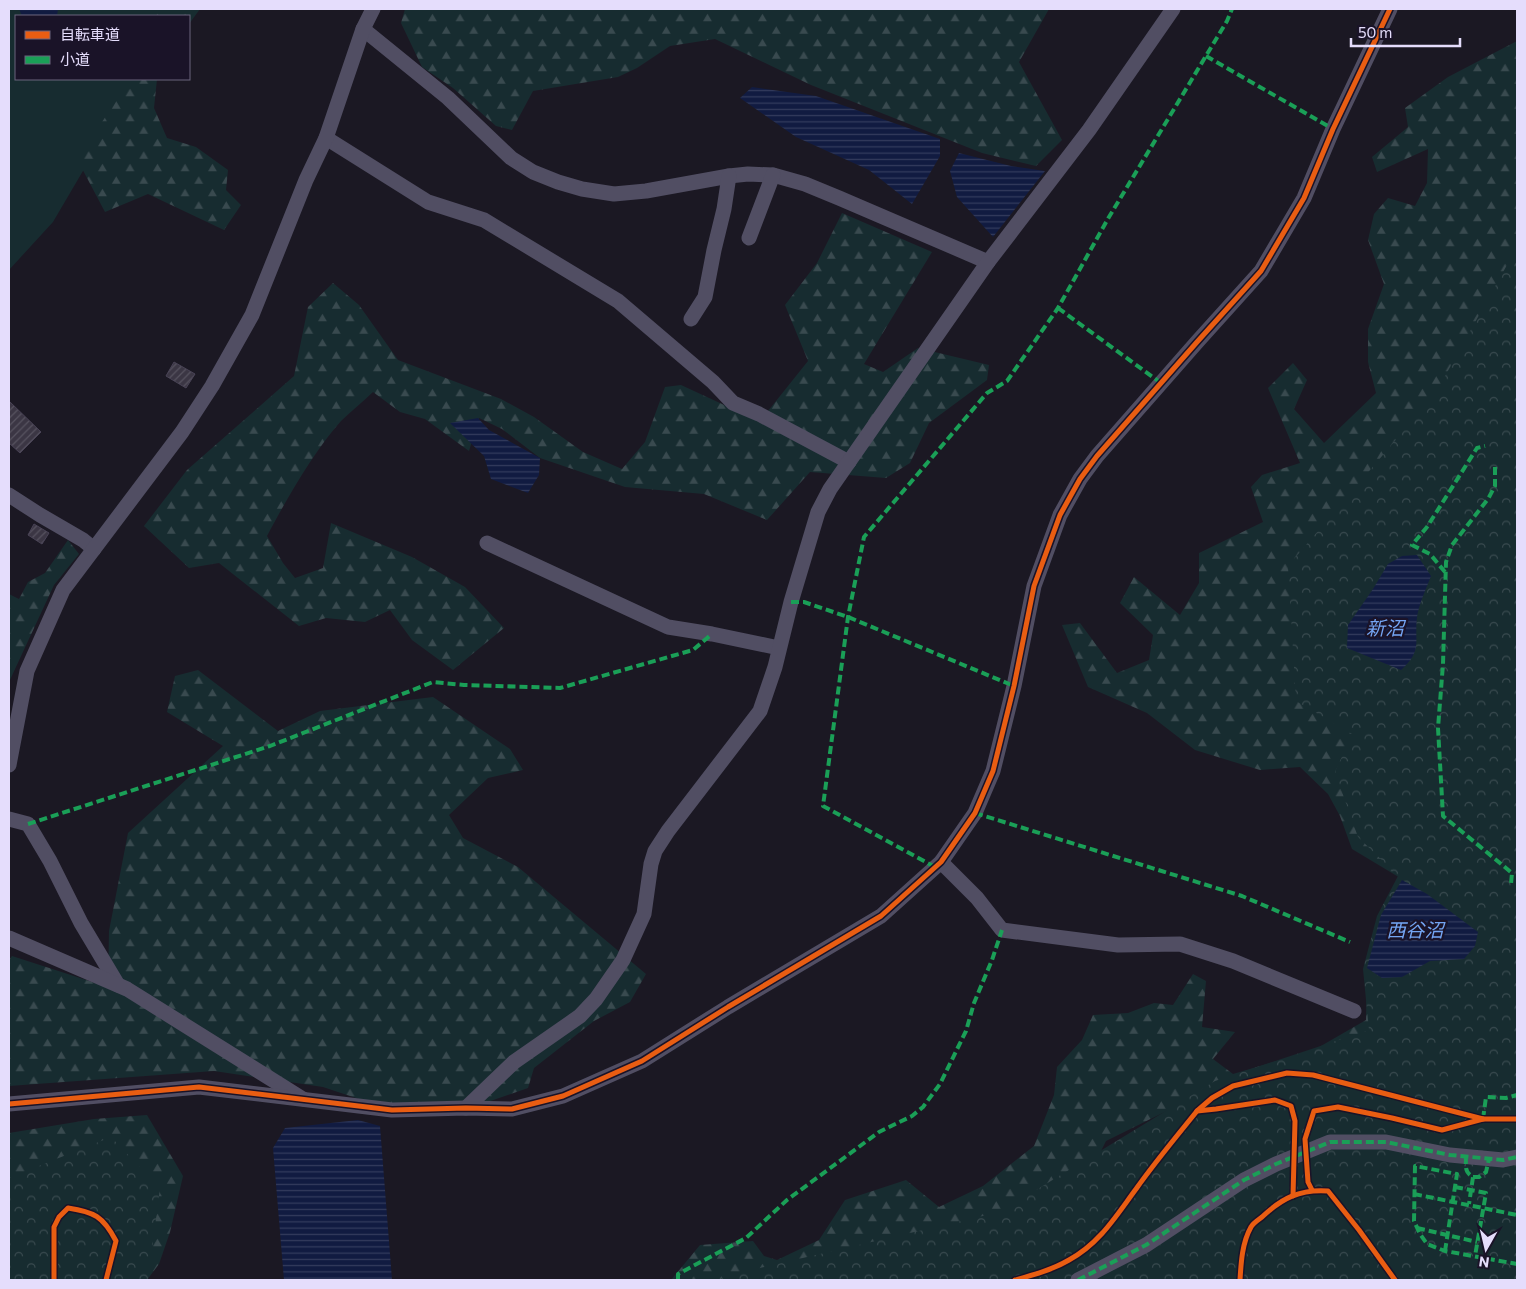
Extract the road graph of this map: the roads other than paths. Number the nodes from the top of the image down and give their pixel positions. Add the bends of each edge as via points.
1 (373, 9) edge
2 (1173, 9) edge
3 (1390, 9) edge
4 (363, 29) junction
5 (326, 138) junction
6 (772, 175) junction
7 (729, 176) junction
8 (749, 238) dead end
9 (988, 262) junction
10 (691, 319) dead end
11 (736, 392) dead end
12 (759, 414) junction
13 (849, 462) junction
14 (9, 495) edge
15 (487, 543) dead end
16 (94, 549) junction
17 (779, 648) junction
18 (9, 764) edge
19 (9, 819) edge
20 (941, 862) junction
21 (9, 938) edge
22 (118, 985) junction
23 (1354, 1011) dead end
24 (307, 1101) junction
25 (9, 1104) edge
26 (466, 1108) junction
27 (1517, 1157) edge
28 (1078, 1280) edge

1 - 4 street
2 - 9 street via 1089,130
3 - 20 street via 1304,198 1261,271 1097,456 1060,515 1034,586 993,771 975,813
4 - 5 street
4 - 7 street via 448,98 511,158 533,172 582,189 614,194
5 - 12 street via 428,202 484,220 618,301 713,382 732,403
5 - 16 street via 252,315 212,386 182,432
6 - 7 street
6 - 8 street
6 - 9 street via 805,184
7 - 10 street via 706,297
9 - 13 street
11 - 12 street
12 - 13 street
13 - 17 street via 818,512
14 - 16 street
15 - 17 street via 668,627
16 - 18 street via 63,590 34,652 27,671
17 - 26 street via 760,710 655,851 644,914 623,960 580,1016 514,1062
19 - 22 street via 28,824
20 - 23 street via 977,898 1002,930 1118,945 1180,944 1233,961
20 - 26 street via 881,916 642,1061 564,1096 512,1109
21 - 22 street
22 - 24 street
24 - 25 street via 198,1087
24 - 26 street via 392,1110
27 - 28 street via 1503,1160 1450,1155 1386,1142 1330,1142 1244,1180 1146,1245

